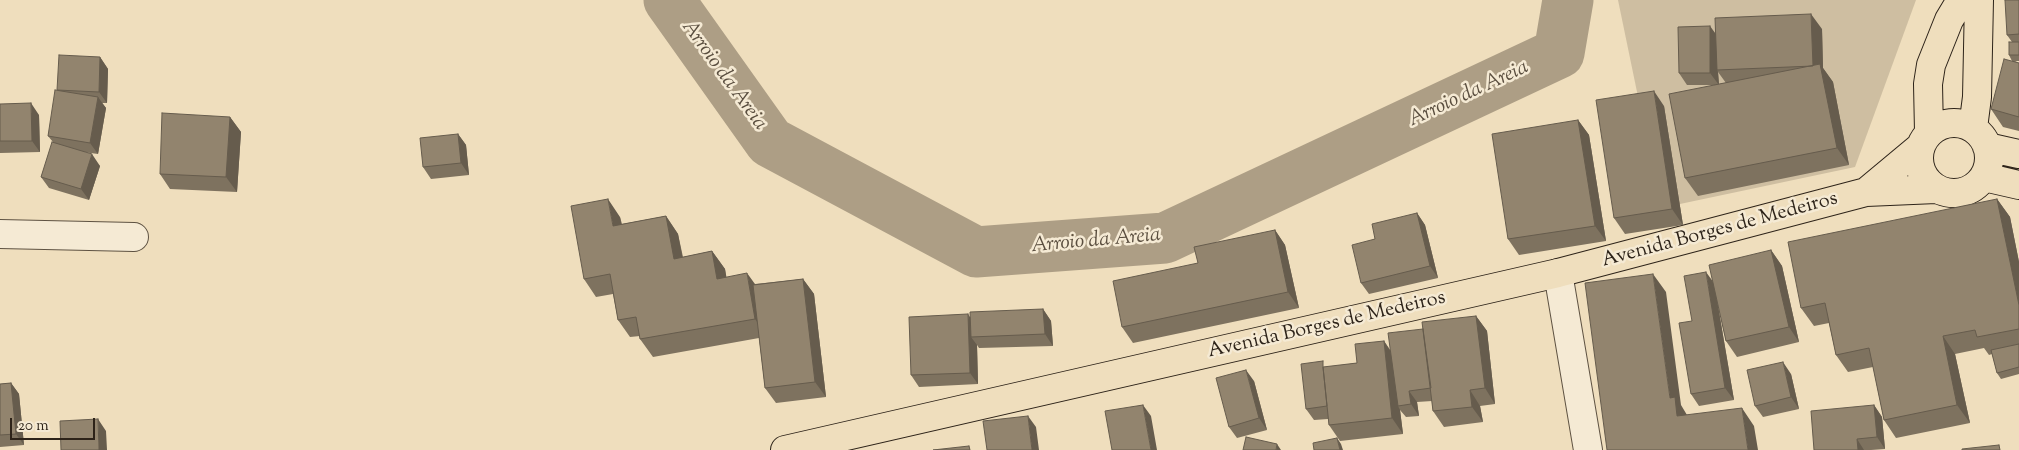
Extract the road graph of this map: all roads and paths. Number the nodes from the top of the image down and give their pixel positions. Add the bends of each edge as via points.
1 (1960, 0) edge
2 (1979, 0) edge
3 (1980, 137) junction
4 (1924, 140) junction
5 (2019, 154) edge
6 (1984, 177) junction
7 (2019, 185) edge
8 (1936, 189) junction
9 (1866, 192) junction
10 (0, 234) edge
11 (134, 237) dead end
12 (1558, 273) junction
13 (785, 450) edge
14 (1588, 450) edge

1 - 4 main road via 1948,20 1931,66
2 - 3 main road via 1977,97
3 - 4 main road via 1962,124 1951,122 1941,125
3 - 5 main road
3 - 6 main road via 1989,157
4 - 8 main road via 1918,159 1920,171
4 - 9 main road
6 - 7 main road
6 - 8 main road via 1962,193
8 - 9 main road
9 - 12 main road, Avenida Borges de Medeiros
10 - 11 street
12 - 13 main road, Avenida Borges de Medeiros
12 - 14 street

